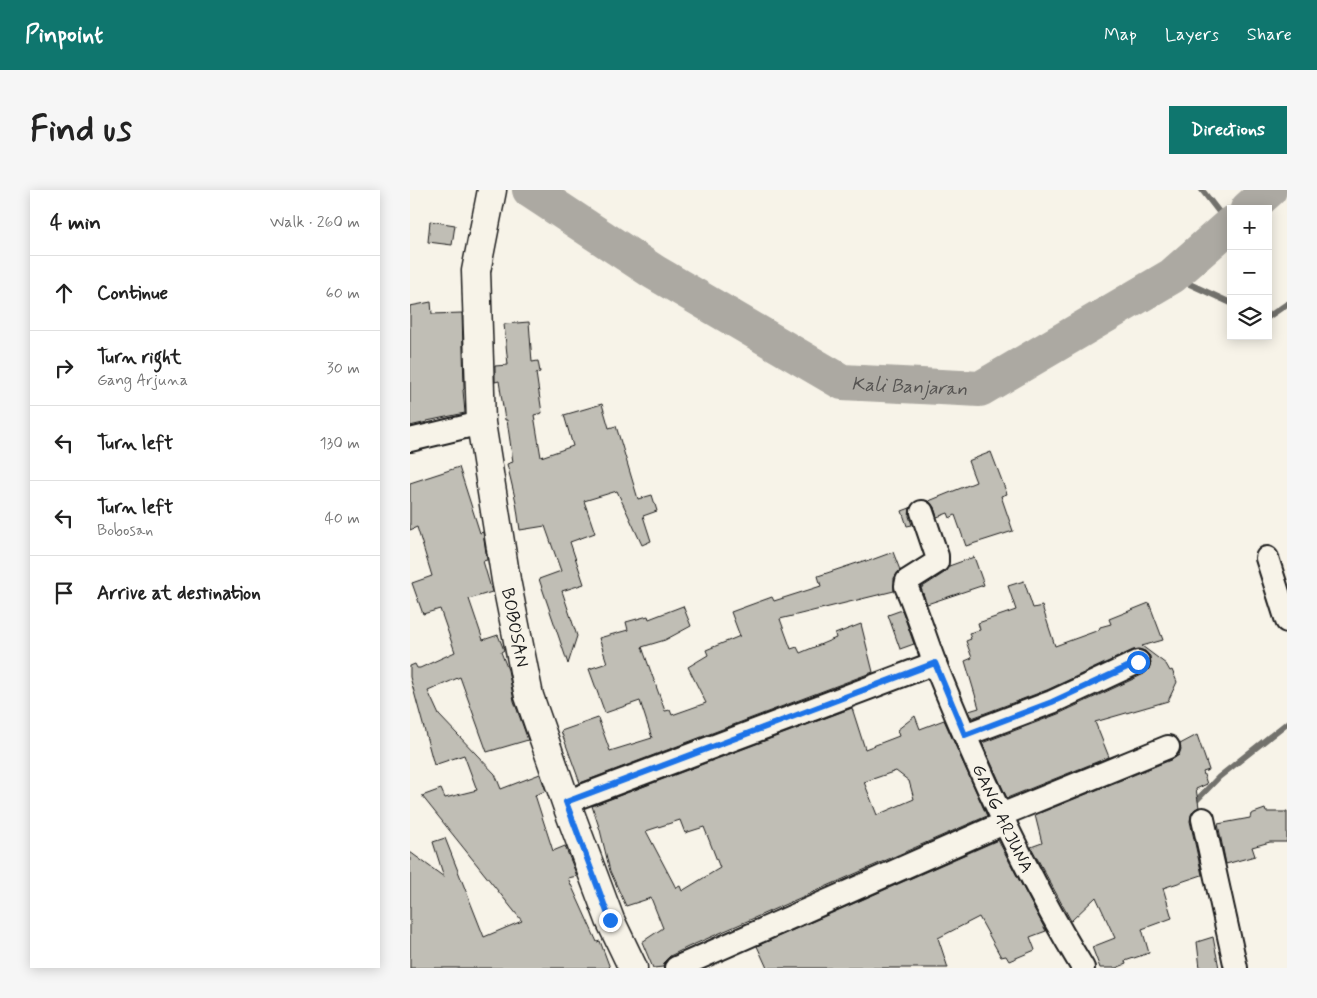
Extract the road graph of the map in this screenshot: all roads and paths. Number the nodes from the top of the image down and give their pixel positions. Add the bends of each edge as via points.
1 (492, 190) edge
2 (481, 423) junction
3 (410, 440) edge
4 (922, 512) dead end
5 (1267, 558) dead end
6 (1287, 621) edge
7 (1138, 662) dead end
8 (935, 663) junction
9 (965, 735) junction
10 (1168, 747) dead end
11 (566, 802) junction
12 (1003, 819) junction
13 (1203, 819) dead end
14 (633, 968) edge
15 (676, 968) edge
16 (1083, 968) edge
17 (1236, 968) edge

1 - 2 street, BOBOSAN via 476,271
2 - 3 street
2 - 11 street, BOBOSAN via 506,580 529,696
4 - 8 street, GANG ARJUNA via 937,562 907,580 906,586
5 - 6 street
7 - 9 street via 1052,702
8 - 9 street, GANG ARJUNA
8 - 11 street
9 - 12 street, GANG ARJUNA
10 - 12 street
11 - 14 street, BOBOSAN via 610,920
12 - 15 street
12 - 16 street, GANG ARJUNA
13 - 17 street

